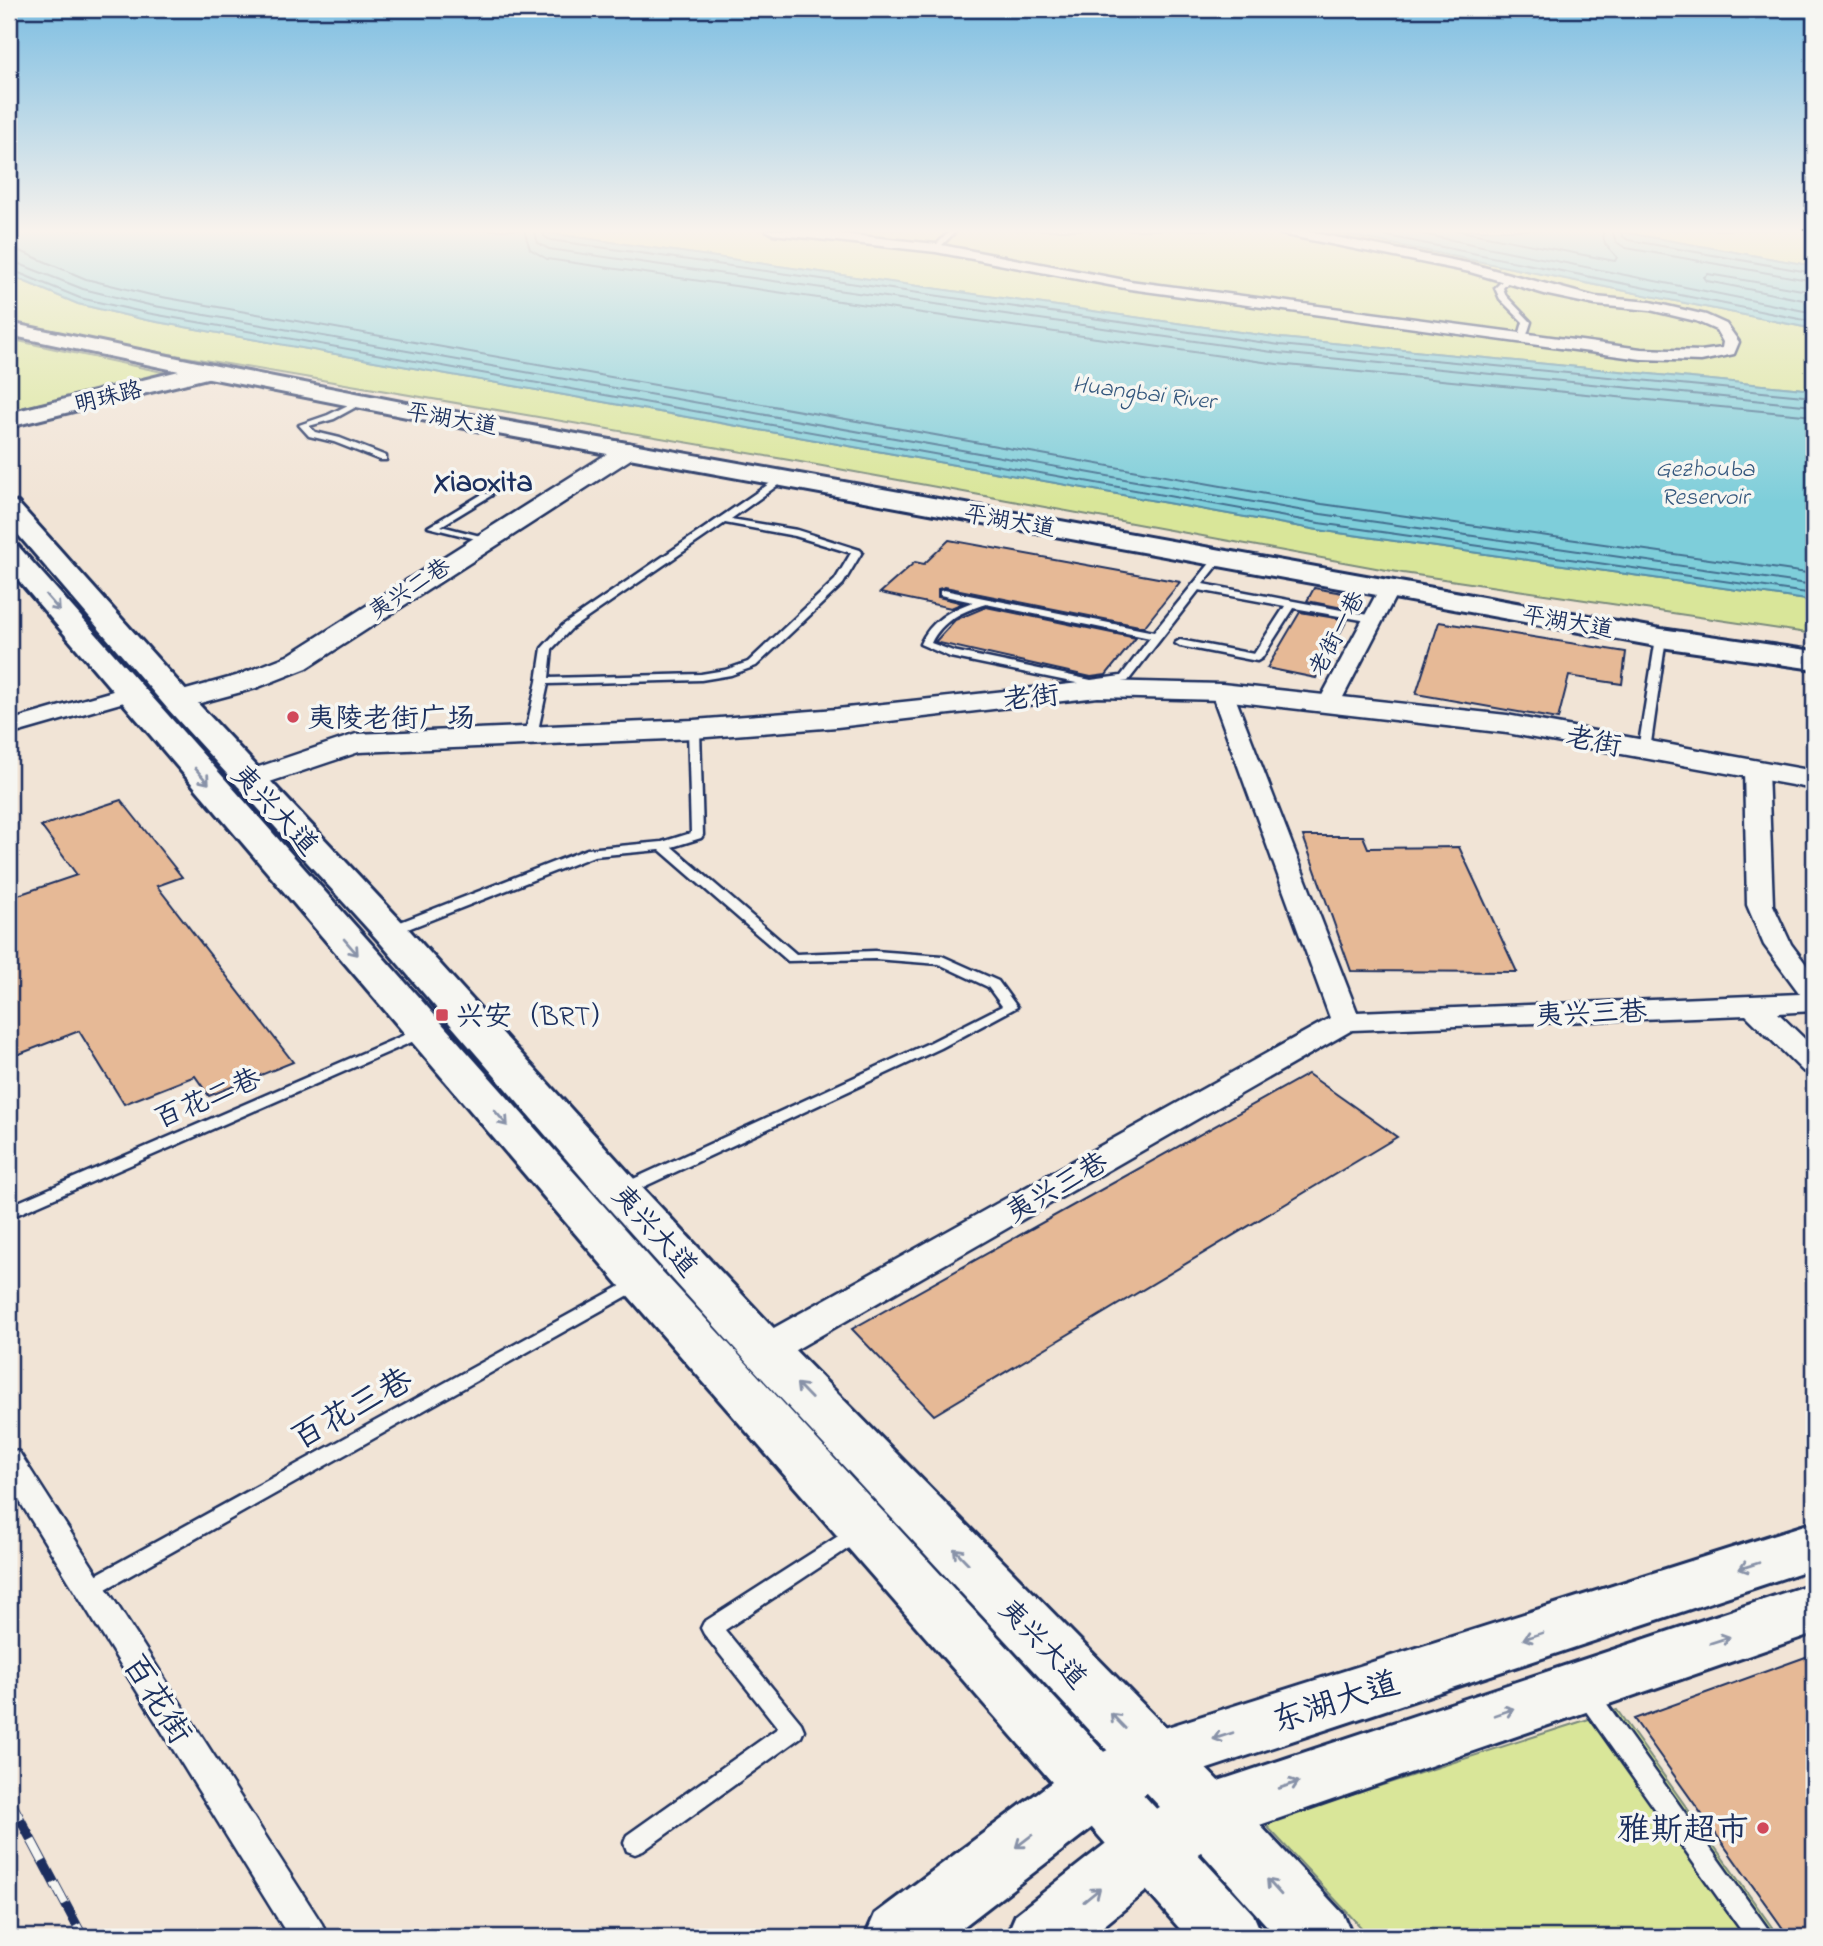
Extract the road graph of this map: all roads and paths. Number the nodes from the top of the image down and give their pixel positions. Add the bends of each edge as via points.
1 (1406, 321) edge
2 (1526, 321) edge
3 (1707, 321) edge
4 (9, 329) edge
5 (1523, 336) junction
6 (207, 371) junction
7 (363, 401) junction
8 (9, 420) edge
9 (629, 450) junction
10 (383, 458) dead end
11 (782, 478) junction
12 (486, 495) dead end
13 (9, 508) edge
14 (723, 520) junction
15 (485, 540) junction
16 (9, 552) edge
17 (1219, 558) junction
18 (1196, 586) junction
19 (1390, 589) junction
20 (944, 593) dead end
21 (983, 602) junction
22 (1291, 604) junction
23 (1373, 619) junction
24 (1157, 635) junction
25 (1661, 638) junction
26 (1180, 643) dead end
27 (1814, 647) edge
28 (1814, 660) edge
29 (543, 681) junction
30 (1222, 692) junction
31 (130, 693) junction
32 (178, 701) junction
33 (1329, 703) junction
34 (9, 728) edge
35 (694, 729) junction
36 (531, 735) junction
37 (1644, 750) junction
38 (1756, 770) junction
39 (1814, 779) edge
40 (249, 780) junction
41 (663, 846) junction
42 (390, 930) junction
43 (1814, 994) edge
44 (1814, 1002) edge
45 (1753, 1006) junction
46 (1346, 1021) junction
47 (425, 1031) junction
48 (1814, 1064) edge
49 (620, 1192) junction
50 (9, 1212) edge
51 (642, 1280) junction
52 (765, 1350) junction
53 (9, 1460) edge
54 (864, 1527) junction
55 (1814, 1545) edge
56 (90, 1588) junction
57 (1814, 1608) edge
58 (1581, 1686) junction
59 (1154, 1758) junction
60 (1094, 1788) junction
61 (1207, 1813) junction
62 (635, 1843) dead end
63 (1150, 1848) junction
64 (309, 1937) edge
65 (898, 1937) edge
66 (1039, 1937) edge
67 (1230, 1937) edge
68 (1320, 1937) edge
69 (1760, 1937) edge

1 - 5 street
2 - 5 lane
3 - 5 street via 1721,327 1731,342 1729,351 1701,356 1642,354
4 - 6 main road, 平湖大道
6 - 7 main road, 平湖大道
6 - 8 main road, 明珠路
6 - 27 main road, 平湖大道 via 1629,620
7 - 9 main road, 平湖大道
7 - 10 lane via 303,425 312,434
9 - 11 main road, 平湖大道
9 - 15 street, 夷兴二巷
11 - 14 lane
11 - 17 main road, 平湖大道
12 - 15 lane via 433,527
13 - 32 main road, 夷兴大道
14 - 29 lane via 567,628 547,648
14 - 29 lane via 797,533 856,552 839,582 752,664 701,677
15 - 32 street, 夷兴二巷 via 297,662
16 -> 31 main road, 夷兴大道
17 - 18 lane
17 - 19 main road, 平湖大道
18 - 22 lane
18 - 24 lane
19 - 23 street, 老街一巷
19 - 25 main road, 平湖大道
20 - 21 lane
21 - 24 lane
21 - 24 lane via 949,615 929,633 925,644 950,654 1091,683 1124,679
22 - 23 lane
22 - 26 lane via 1257,658
23 - 33 street, 老街一巷
25 - 28 main road, 平湖大道
25 - 37 lane
29 - 36 lane
30 - 33 street, 老街
30 - 35 street, 老街 via 1098,689
30 - 46 street
31 - 34 street
31 -> 47 main road, 夷兴大道
32 - 40 main road, 夷兴大道
33 - 37 street, 老街 via 1507,724
35 - 36 street, 老街
35 - 41 lane via 697,835
36 - 40 street, 老街 via 356,743
37 - 38 street, 老街
38 - 39 street, 老街
38 - 43 street via 1760,905 1778,945
40 - 42 main road, 夷兴大道
41 - 42 lane via 592,852
41 - 49 lane via 793,958 875,955 942,960 993,984 1010,1007
42 - 49 main road, 夷兴大道
44 - 45 street, 夷兴三巷
45 - 46 street, 夷兴三巷
45 - 48 street
46 - 52 street, 夷兴三巷
47 - 50 lane, 百花二巷
47 -> 51 main road, 夷兴大道
49 - 52 main road, 夷兴大道
51 - 54 main road, 夷兴大道
51 - 56 lane, 百花三巷
59 -> 52 main road, 夷兴大道
53 - 56 street, 百花街
54 - 60 main road, 夷兴大道
54 - 62 lane via 711,1628 793,1730
55 -> 59 main road, 东湖大道
56 - 64 street, 百花街
58 -> 57 main road
61 -> 58 main road
58 - 69 lane
59 - 60 main road, 东湖大道
59 - 61 main road, 夷兴大道
60 - 63 main road, 夷兴大道
60 -> 65 main road, 东湖大道
61 - 63 main road
68 -> 61 main road, 夷兴大道
66 -> 63 main road
63 - 67 main road, 夷兴大道

